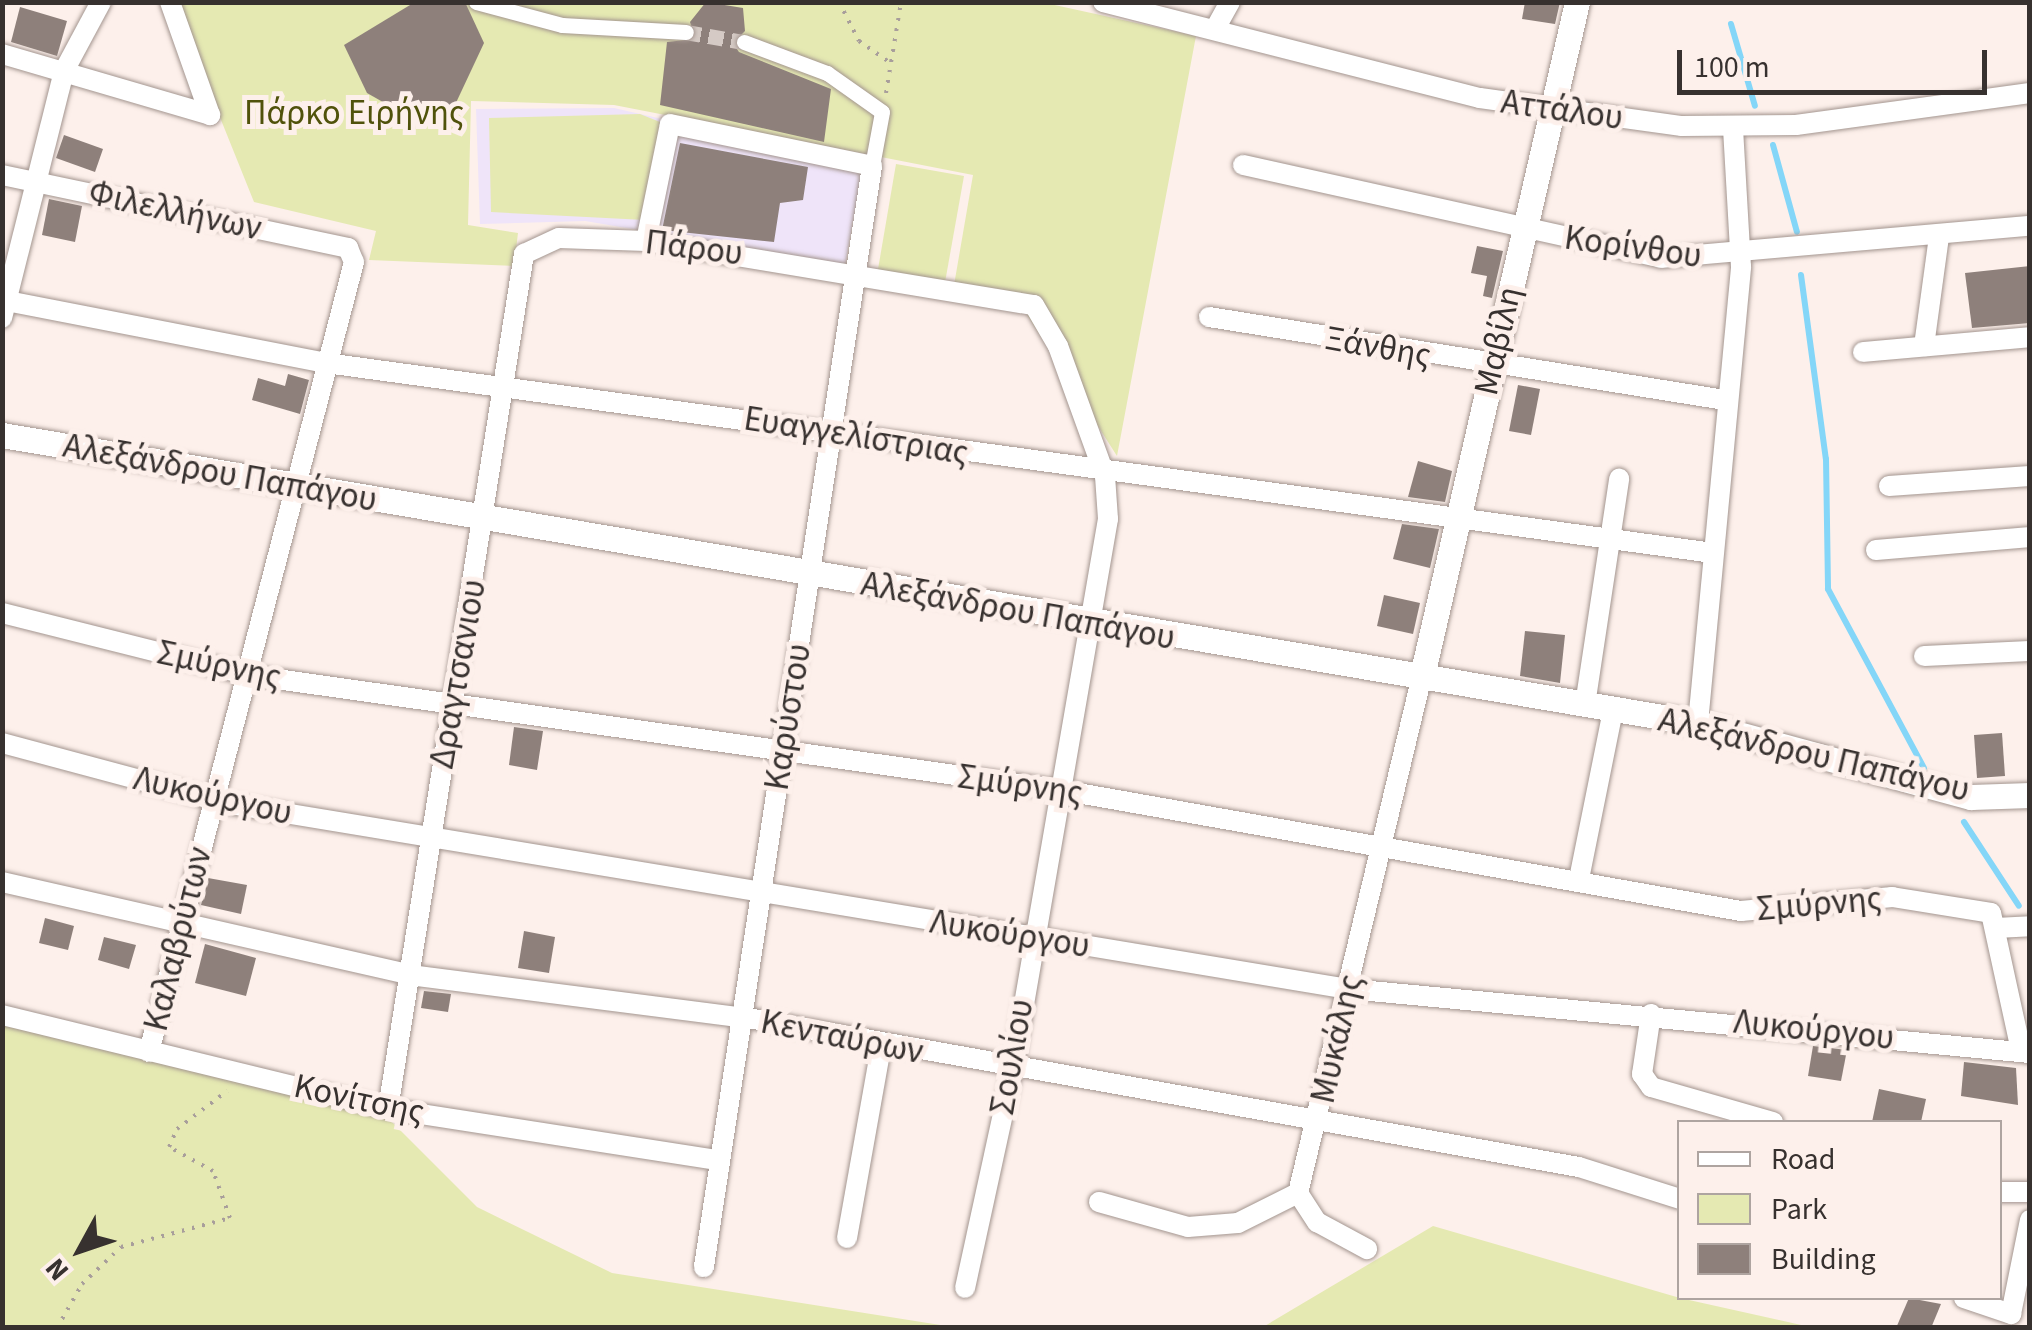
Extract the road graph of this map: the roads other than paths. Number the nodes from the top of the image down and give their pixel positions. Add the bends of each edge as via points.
1 (101, 2) edge
2 (170, 2) edge
3 (476, 2) edge
4 (1230, 2) edge
5 (1576, 2) edge
6 (1110, 4) edge
7 (1215, 29) junction
8 (686, 32) tunnel mouth
9 (744, 42) tunnel mouth
10 (2, 54) edge
11 (64, 71) junction
12 (2030, 94) edge
13 (1553, 111) junction
14 (1733, 128) junction
15 (1243, 165) dead end
16 (872, 166) junction
17 (2, 175) edge
18 (40, 182) junction
19 (2030, 226) edge
20 (1525, 230) junction
21 (1940, 236) junction
22 (646, 240) junction
23 (536, 244) joint
24 (348, 248) joint
25 (1742, 257) junction
26 (852, 270) junction
27 (4, 306) edge
28 (1209, 317) dead end
29 (2030, 337) edge
30 (1924, 346) junction
31 (1863, 352) dead end
32 (326, 363) junction
33 (1491, 366) junction
34 (507, 384) junction
35 (1725, 400) junction
36 (829, 431) junction
37 (2, 435) edge
38 (1105, 476) junction
39 (2030, 476) edge
40 (1619, 479) dead end
41 (291, 485) junction
42 (1888, 486) dead end
43 (484, 518) junction
44 (1456, 522) junction
45 (2030, 538) edge
46 (1610, 541) junction
47 (1876, 550) dead end
48 (1713, 554) junction
49 (811, 575) junction
50 (2, 613) edge
51 (1094, 624) junction
52 (2030, 652) edge
53 (1924, 656) dead end
54 (248, 676) junction
55 (1421, 680) junction
56 (1585, 705) junction
57 (456, 706) junction
58 (1614, 710) junction
59 (1698, 724) junction
60 (2, 743) edge
61 (784, 752) junction
62 (1061, 790) junction
63 (2030, 794) edge
64 (212, 798) junction
65 (426, 840) junction
66 (1383, 845) junction
67 (1579, 879) junction
68 (2, 882) edge
69 (759, 893) junction
70 (2030, 926) edge
71 (184, 928) junction
72 (1996, 928) junction
73 (1030, 938) junction
74 (410, 975) junction
75 (1349, 989) junction
76 (1650, 1014) junction
77 (2, 1015) edge
78 (748, 1018) junction
79 (881, 1047) junction
80 (2030, 1050) edge
81 (150, 1052) junction
82 (1013, 1068) junction
83 (388, 1108) junction
84 (1318, 1120) junction
85 (1766, 1120) edge
86 (719, 1160) junction
87 (2002, 1192) edge
88 (2030, 1192) edge
89 (1298, 1193) junction
90 (1677, 1198) edge
91 (1099, 1202) dead end
92 (2030, 1220) edge
93 (847, 1238) dead end
94 (1367, 1249) dead end
95 (704, 1266) dead end
96 (965, 1288) dead end
97 (1970, 1300) edge

1 - 11 street
2 - 11 street via 210,115
3 - 8 street via 562,25
4 - 7 street
5 - 13 street, Μαβίλη
6 - 7 street, Αττάλου
7 - 13 street, Αττάλου
9 - 16 street via 827,73 882,112
10 - 11 street
11 - 18 street
12 - 14 street, Αττάλου
13 - 14 street, Αττάλου
13 - 20 street, Μαβίλη
14 - 25 street
15 - 20 street, Κορίνθου
16 - 22 street via 670,124
16 - 26 street, Καρύστου
17 - 18 street, Φιλελλήνων
18 - 24 street, Φιλελλήνων
18 - 27 street
19 - 21 street, Κορίνθου
20 - 25 street, Κορίνθου via 1661,258
20 - 33 street, Μαβίλη
21 - 25 street, Κορίνθου
21 - 30 street
22 - 23 street, Πάρου
22 - 26 street, Πάρου
23 - 34 street, Δραγτσανιου via 522,264
24 - 32 street, Καλαβρύτων via 354,268
25 - 35 street
26 - 36 street, Καρύστου
26 - 38 street, Σουλίου via 1034,306 1058,346
27 - 32 street, Ευαγγελίστριας
28 - 33 street, Ξάνθης
29 - 30 street
30 - 31 street
32 - 34 street, Ευαγγελίστριας
32 - 41 street, Καλαβρύτων
33 - 35 street, Ξάνθης
33 - 44 street, Μαβίλη
34 - 36 street, Ευαγγελίστριας
34 - 43 street, Δραγτσανιου
35 - 48 street
36 - 38 street, Ευαγγελίστριας
36 - 49 street, Καρύστου
37 - 41 street, Αλεξάνδρου Παπάγου
38 - 44 street, Ευαγγελίστριας
38 - 51 street, Σουλίου
39 - 42 street
40 - 46 street
41 - 43 street, Αλεξάνδρου Παπάγου
41 - 54 street, Καλαβρύτων
43 - 49 street, Αλεξάνδρου Παπάγου
43 - 57 street, Δραγτσανιου
44 - 46 street, Ευαγγελίστριας
44 - 55 street, Μαβίλη
45 - 47 street
46 - 48 street, Ευαγγελίστριας
46 - 56 street
48 - 59 street
49 - 51 street, Αλεξάνδρου Παπάγου
49 - 61 street, Καρύστου
50 - 54 street, Σμύρνης
51 - 55 street, Αλεξάνδρου Παπάγου
51 - 62 street, Σουλίου
52 - 53 street
54 - 57 street, Σμύρνης
54 - 64 street, Καλαβρύτων
55 - 56 street, Αλεξάνδρου Παπάγου
55 - 66 street, Μυκάλης
56 - 58 street, Αλεξάνδρου Παπάγου
57 - 61 street, Σμύρνης
57 - 65 street, Δραγτσανιου
58 - 59 street, Αλεξάνδρου Παπάγου
58 - 67 street
59 - 63 street, Αλεξάνδρου Παπάγου via 1970,797
60 - 64 street, Λυκούργου
61 - 62 street, Σμύρνης
61 - 69 street, Καρύστου
62 - 66 street, Σμύρνης
62 - 73 street, Σουλίου
64 - 65 street, Λυκούργου
64 - 71 street, Καλαβρύτων
65 - 69 street, Λυκούργου
65 - 74 street, Δραγτσανιου
66 - 67 street, Σμύρνης
66 - 75 street, Μυκάλης
67 - 72 street, Σμύρνης via 1741,911 1892,896 1991,913
68 - 71 street, Κενταύρων
69 - 73 street, Λυκούργου
69 - 78 street, Καρύστου
70 - 72 street
71 - 74 street, Κενταύρων
71 - 81 street, Καλαβρύτων
72 - 80 street via 2019,1041
73 - 75 street, Λυκούργου
73 - 82 street, Σουλίου
74 - 78 street, Κενταύρων
74 - 83 street, Δραγτσανιου
75 - 76 street, Λυκούργου
75 - 84 street, Μυκάλης
76 - 80 street, Λυκούργου
76 - 85 street via 1642,1074 1651,1086
77 - 81 street, Κονίτσης
78 - 79 street, Κενταύρων
78 - 86 street, Καρύστου
79 - 82 street, Κενταύρων
79 - 93 street
81 - 83 street, Κονίτσης
82 - 84 street, Κενταύρων
82 - 96 street, Σουλίου
83 - 86 street, Κονίτσης
84 - 89 street, Μυκάλης
84 - 90 street, Κενταύρων via 1579,1167
86 - 95 street, Καρύστου
87 - 88 street
89 - 91 street via 1238,1223 1188,1227
89 - 94 street via 1317,1222
92 - 97 street via 2011,1314

